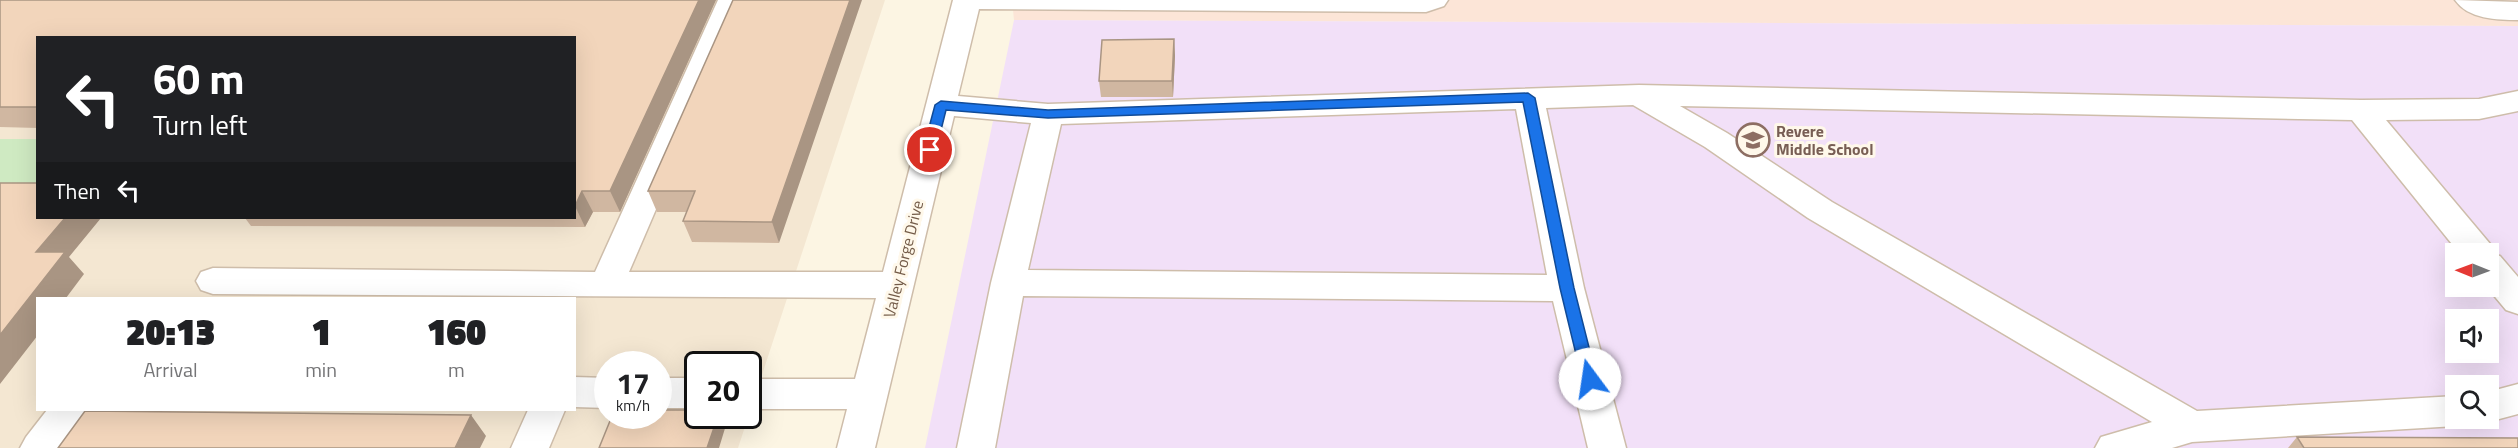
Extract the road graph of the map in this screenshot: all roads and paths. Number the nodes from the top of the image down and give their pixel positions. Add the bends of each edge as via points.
1 (732, 0) edge
2 (967, 0) edge
3 (1070, 0) edge
4 (1434, 0) edge
5 (2469, 0) edge
6 (2518, 11) edge
7 (1639, 95) junction
8 (1528, 98) junction
9 (2518, 100) edge
10 (941, 105) junction
11 (2361, 110) junction
12 (1048, 114) junction
13 (2470, 243) edge
14 (2499, 278) edge
15 (213, 281) dead end
16 (1008, 284) junction
17 (606, 285) junction
18 (896, 285) junction
19 (1567, 288) junction
20 (2518, 301) edge
21 (576, 392) edge
22 (594, 393) edge
23 (762, 394) edge
24 (869, 394) junction
25 (2518, 399) edge
26 (2499, 404) edge
27 (67, 411) edge
28 (547, 411) edge
29 (2445, 412) edge
30 (2192, 427) junction
31 (39, 448) edge
32 (530, 448) edge
33 (856, 448) edge
34 (976, 448) edge
35 (1607, 448) edge
36 (2114, 448) edge

1 - 17 street
2 - 3 street
2 - 10 street, Valley Forge Drive
3 - 4 street
5 - 6 street via 2490,11
7 - 8 street
7 - 11 street
7 - 30 street via 1716,140 1820,210
8 - 12 street
8 - 19 street
9 - 11 street via 2479,109
10 - 12 street
10 - 18 street, Valley Forge Drive
11 - 13 street
12 - 16 street
14 - 20 street
15 - 17 street
16 - 19 street
16 - 34 street
17 - 18 street
18 - 24 street, Valley Forge Drive
19 - 35 street
21 - 22 street
23 - 24 street
24 - 33 street, Valley Forge Drive
25 - 26 street
27 - 31 street
28 - 32 street
29 - 30 street
30 - 36 street

